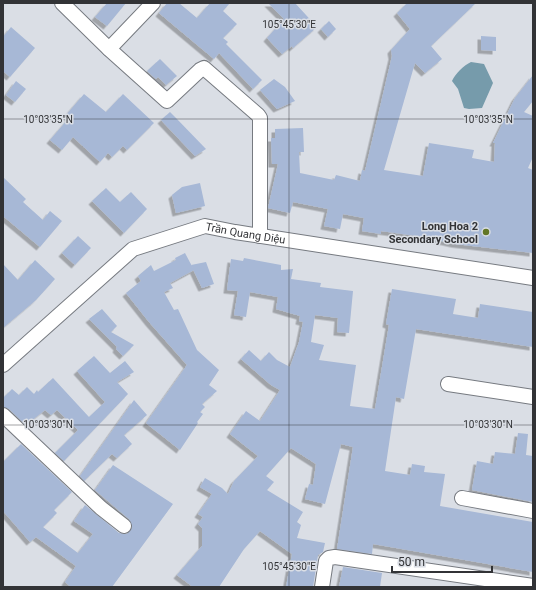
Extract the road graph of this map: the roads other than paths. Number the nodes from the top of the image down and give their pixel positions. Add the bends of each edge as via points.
1 (62, 3) edge
2 (152, 3) edge
3 (109, 49) junction
4 (260, 236) junction
5 (533, 278) edge
6 (4, 361) edge
7 (448, 384) dead end
8 (533, 397) edge
9 (3, 415) edge
10 (462, 498) dead end
11 (533, 511) edge
12 (124, 526) dead end
13 (533, 586) edge
14 (322, 587) edge

1 - 3 street
2 - 3 street
3 - 4 street via 167,101 204,68 258,115
4 - 5 street, Trần Quang Diệu
4 - 6 street, Trần Quang Diệu via 206,226 133,248
7 - 8 street
9 - 12 street via 101,508
10 - 11 street
13 - 14 street via 335,557 326,561

